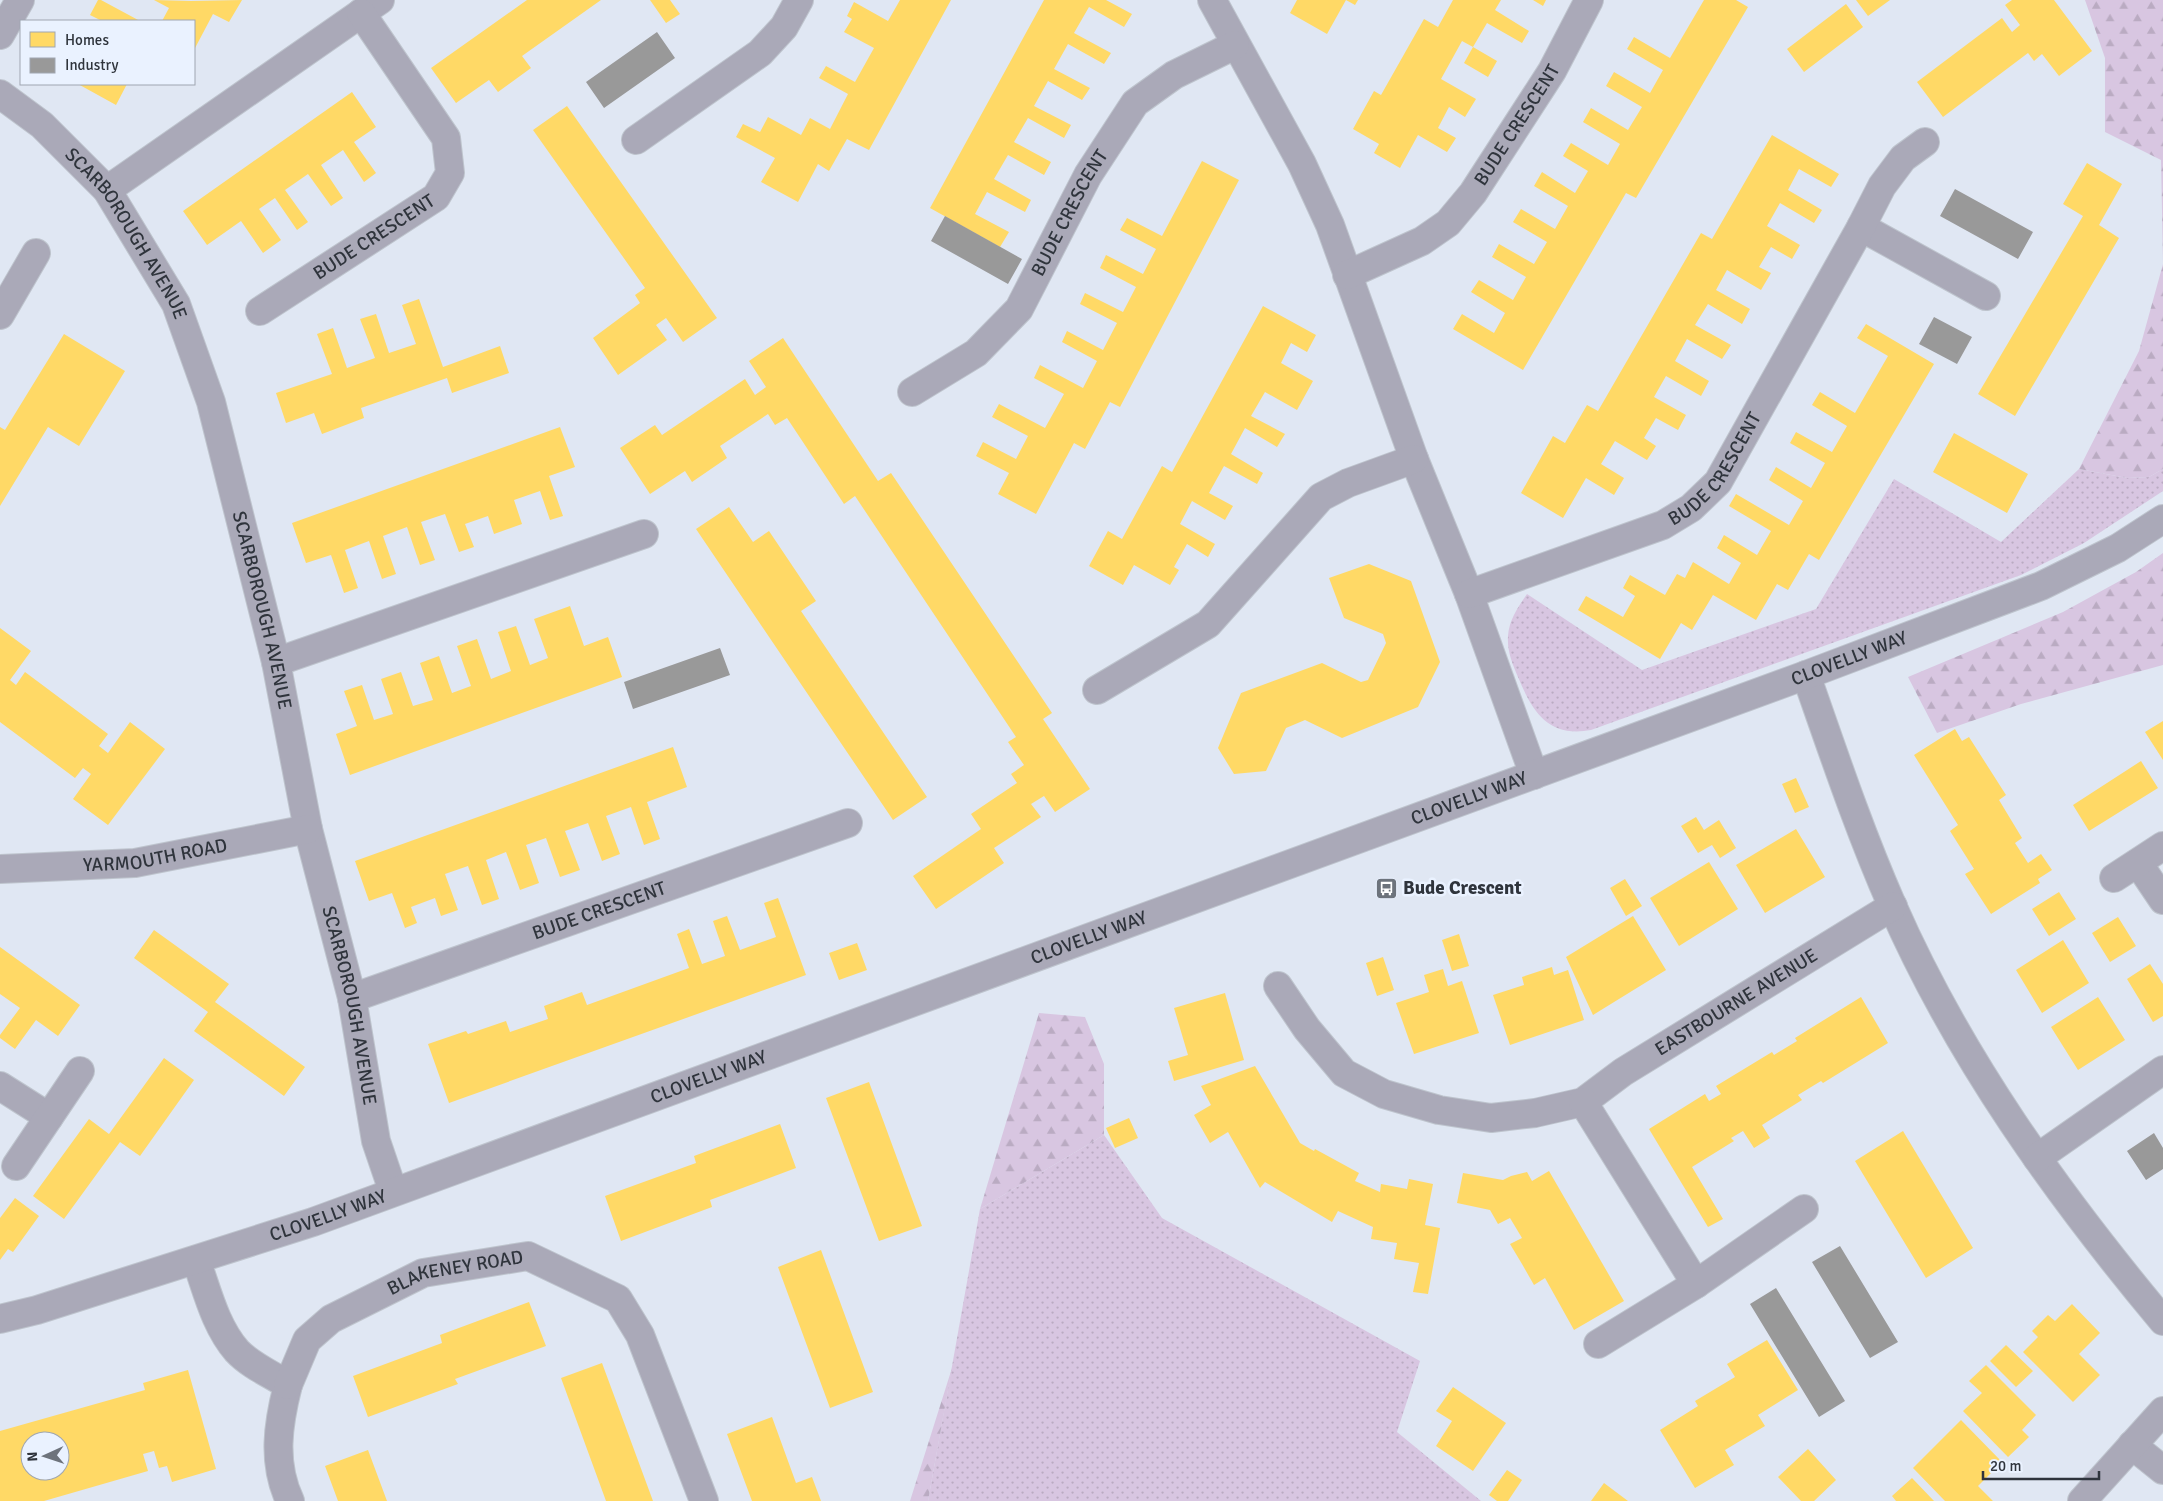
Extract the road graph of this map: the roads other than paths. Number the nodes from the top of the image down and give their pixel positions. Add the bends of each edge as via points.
1 (20, 0) edge
2 (799, 0) edge
3 (1212, 0) edge
4 (1589, 0) edge
5 (371, 7) edge
6 (0, 34) edge
7 (1235, 45) junction
8 (0, 94) edge
9 (636, 140) dead end
10 (1925, 142) dead end
11 (107, 190) junction
12 (1861, 227) junction
13 (36, 253) dead end
14 (1347, 274) junction
15 (1986, 296) dead end
16 (260, 311) dead end
17 (0, 315) edge
18 (912, 392) dead end
19 (1414, 459) junction
20 (2163, 519) edge
21 (644, 534) dead end
22 (1468, 594) junction
23 (276, 662) junction
24 (1806, 675) junction
25 (1097, 690) dead end
26 (1534, 775) junction
27 (848, 822) dead end
28 (308, 828) junction
29 (2163, 846) edge
30 (2138, 863) junction
31 (0, 869) edge
32 (2114, 878) dead end
33 (2163, 900) edge
34 (1893, 906) junction
35 (1278, 986) dead end
36 (352, 998) junction
37 (2163, 1070) edge
38 (80, 1071) dead end
39 (0, 1086) edge
40 (1583, 1102) junction
41 (49, 1117) junction
42 (2036, 1158) junction
43 (16, 1166) dead end
44 (393, 1191) junction
45 (1804, 1208) dead end
46 (196, 1260) junction
47 (1696, 1284) junction
48 (0, 1320) edge
49 (2163, 1321) edge
50 (1598, 1344) dead end
51 (288, 1384) junction
52 (2163, 1411) edge
53 (2132, 1445) junction
54 (2163, 1470) edge
55 (290, 1501) edge
56 (704, 1501) edge
57 (2082, 1501) edge

1 - 6 street
2 - 9 street via 784,27 760,52
3 - 7 street
4 - 14 street, BUDE CRESCENT via 1552,70 1473,193 1448,223 1422,241
5 - 11 street, BUDE CRESCENT
5 - 16 street, BUDE CRESCENT via 446,138 450,173 436,197
7 - 14 street via 1302,164 1330,225
7 - 18 street, BUDE CRESCENT via 1174,75 1135,103 1088,175 1019,309 976,353
8 - 11 street, SCARBOROUGH AVENUE via 42,124
10 - 12 street, BUDE CRESCENT via 1903,158 1882,186
11 - 23 street, SCARBOROUGH AVENUE via 176,304 210,402
12 - 15 street
12 - 22 street, BUDE CRESCENT via 1718,482 1691,508 1663,526
13 - 17 street
14 - 19 street
19 - 22 street
19 - 25 street via 1348,483 1321,497 1208,624
20 - 24 street, CLOVELLY WAY via 2118,548 2041,586
21 - 23 street
22 - 26 street
23 - 28 street, SCARBOROUGH AVENUE
24 - 26 street, CLOVELLY WAY
24 - 34 street via 1861,831
26 - 44 street, CLOVELLY WAY
27 - 36 street, BUDE CRESCENT
28 - 31 street, YARMOUTH ROAD via 135,863
28 - 36 street, SCARBOROUGH AVENUE
29 - 30 street
30 - 32 street
30 - 33 street
34 - 40 street, EASTBOURNE AVENUE via 1623,1072
34 - 42 street via 1978,1068
35 - 40 street, EASTBOURNE AVENUE via 1307,1029 1344,1073 1384,1094 1439,1110 1491,1118 1535,1113
36 - 44 street, SCARBOROUGH AVENUE via 376,1141
37 - 42 street
38 - 41 street
39 - 41 street
40 - 47 street
41 - 43 street
42 - 49 street
44 - 46 street, CLOVELLY WAY via 313,1222
45 - 47 street
46 - 48 street, CLOVELLY WAY
46 - 51 street via 219,1323 229,1340 252,1363
47 - 50 street
51 - 55 street, BLAKENEY ROAD via 278,1451
51 - 56 street, BLAKENEY ROAD via 307,1340 331,1319 423,1273 528,1256 618,1299 640,1335
52 - 53 street
53 - 54 street
53 - 57 street

